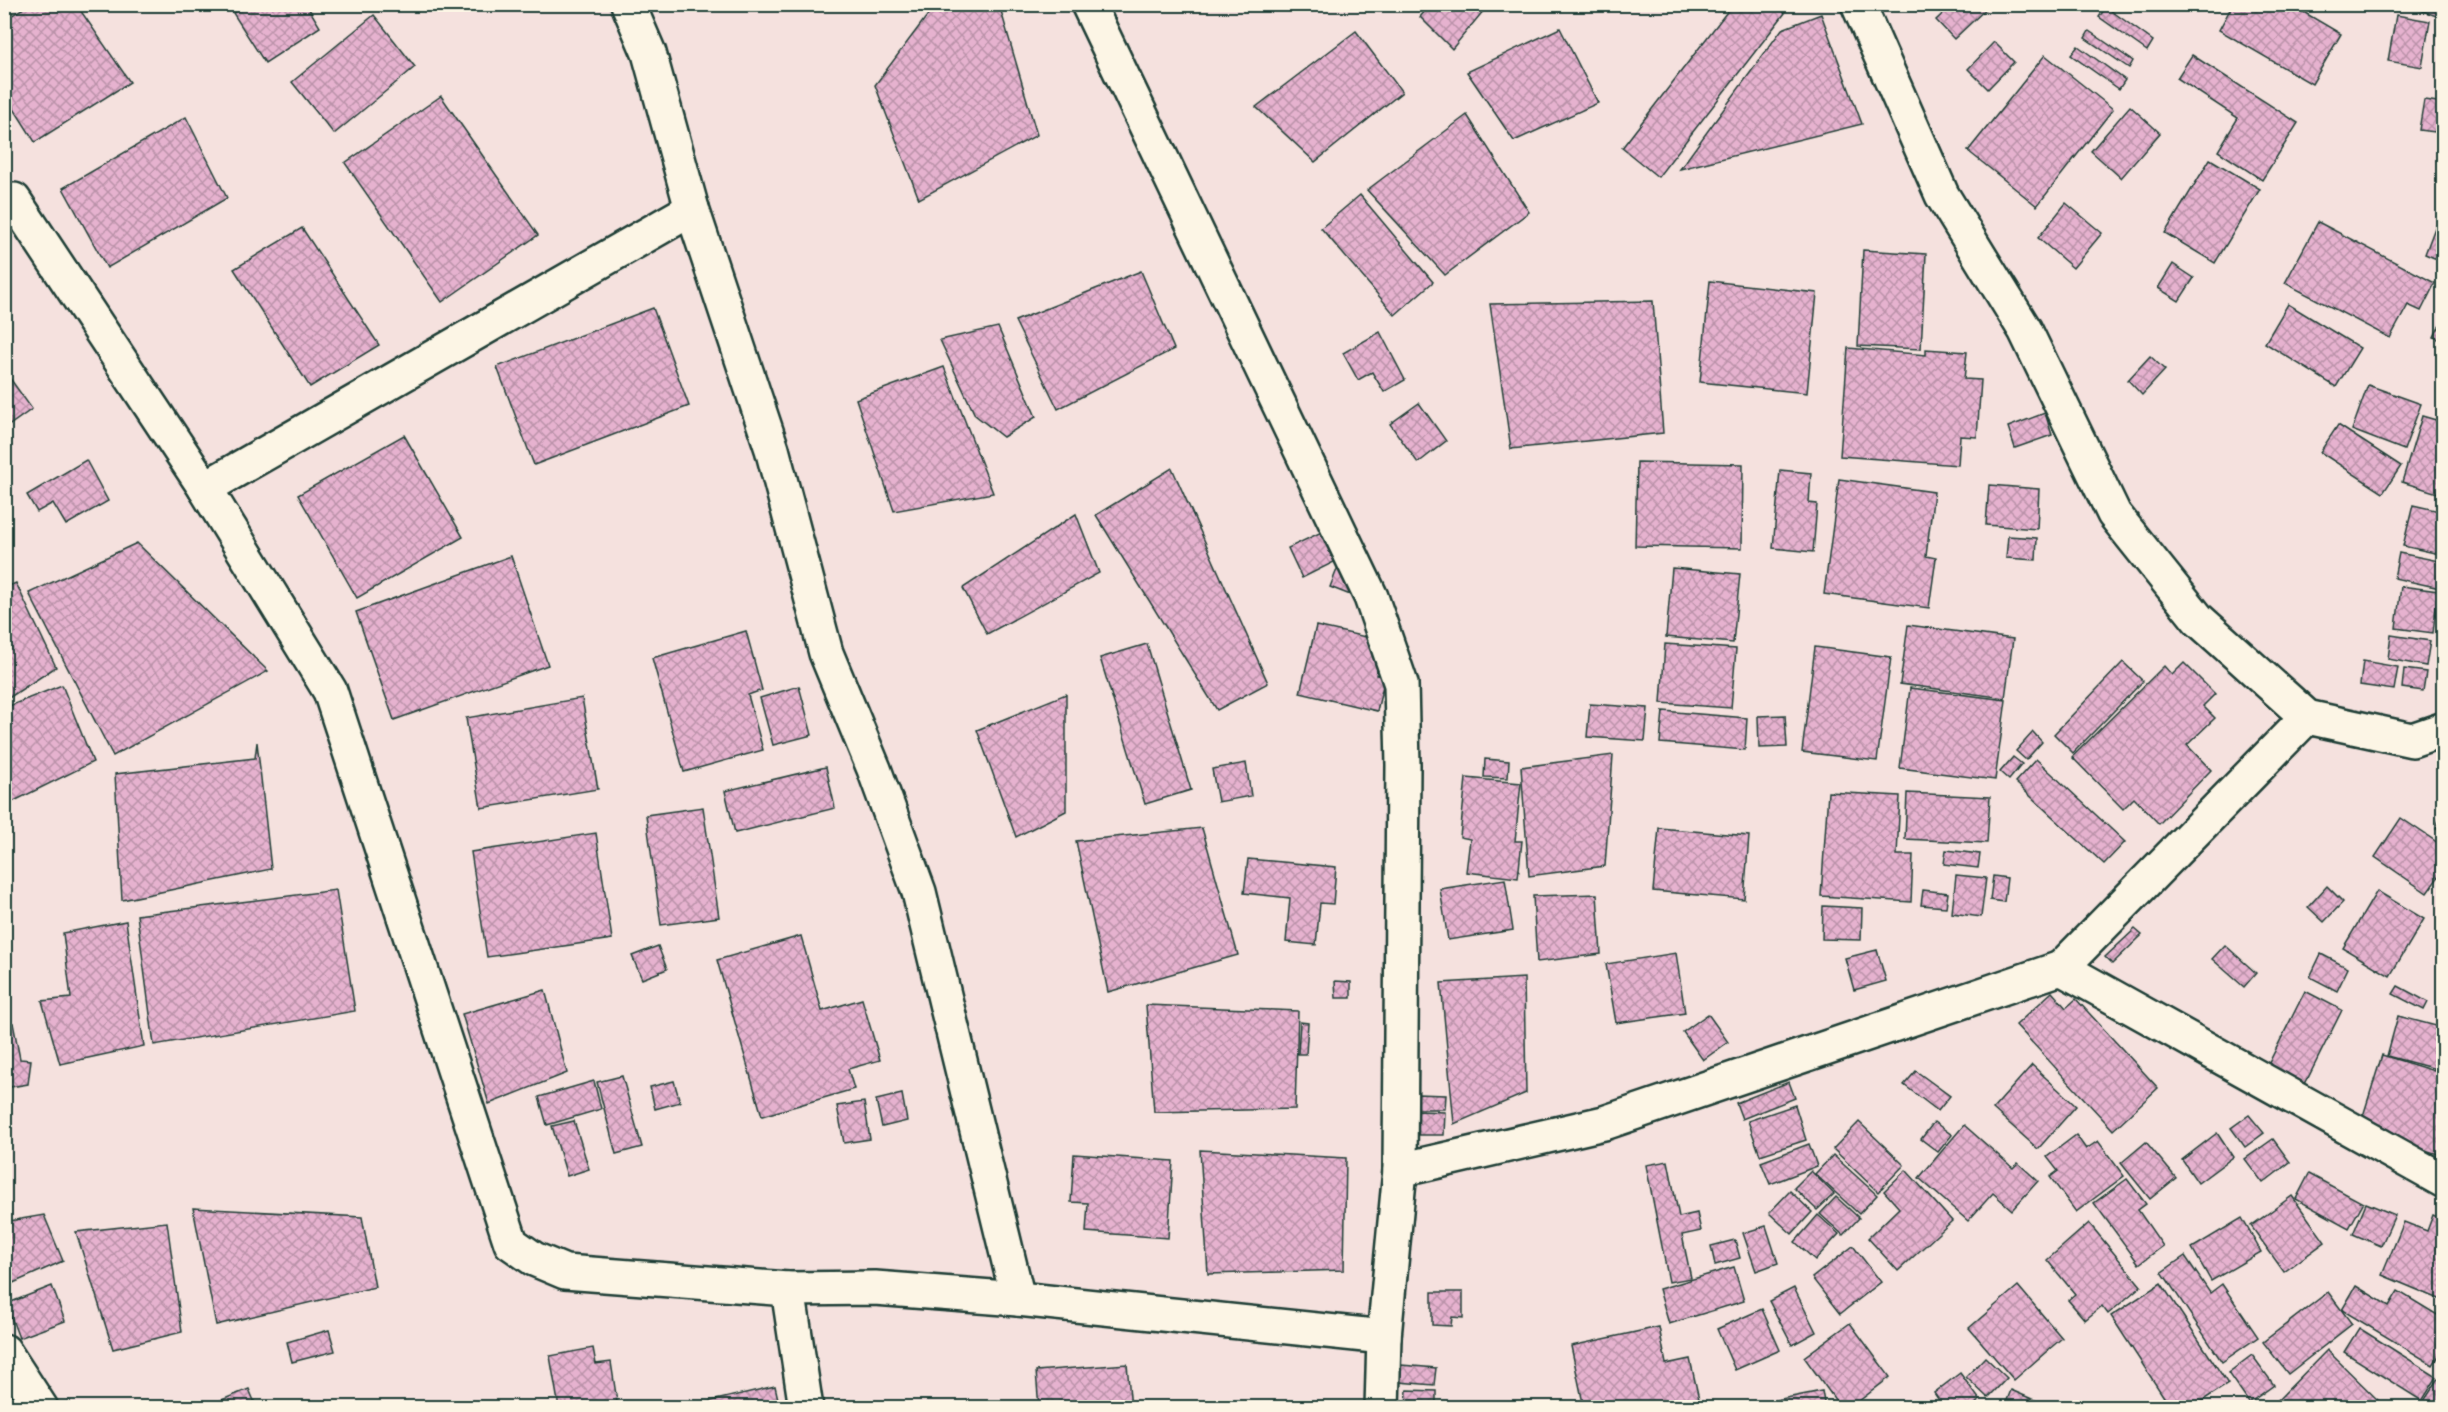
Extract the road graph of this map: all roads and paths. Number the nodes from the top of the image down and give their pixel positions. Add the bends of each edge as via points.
1 (628, 4) edge
2 (1088, 4) edge
3 (1858, 4) edge
4 (14, 200) dead end
5 (692, 209) junction
6 (206, 488) junction
7 (2307, 717) junction
8 (2444, 729) edge
9 (2061, 968) junction
10 (1400, 1170) junction
11 (2444, 1181) edge
12 (788, 1289) junction
13 (1018, 1299) junction
14 (1384, 1337) junction
15 (4, 1351) edge
16 (42, 1407) edge
17 (806, 1407) edge
18 (1382, 1407) edge

1 - 5 street via 649,53
2 - 10 street via 1371,597 1401,684
3 - 7 street via 1942,195 2025,330 2114,514 2198,619
4 - 6 street
5 - 6 street
5 - 13 street via 772,449 826,652 920,892
6 - 12 street via 330,691 511,1242 534,1259 565,1272
7 - 8 street via 2412,740
7 - 9 street
9 - 10 street via 1604,1123
9 - 11 street
10 - 14 street
12 - 13 street via 875,1288
12 - 17 street
13 - 14 street
14 - 18 street
15 - 16 street

